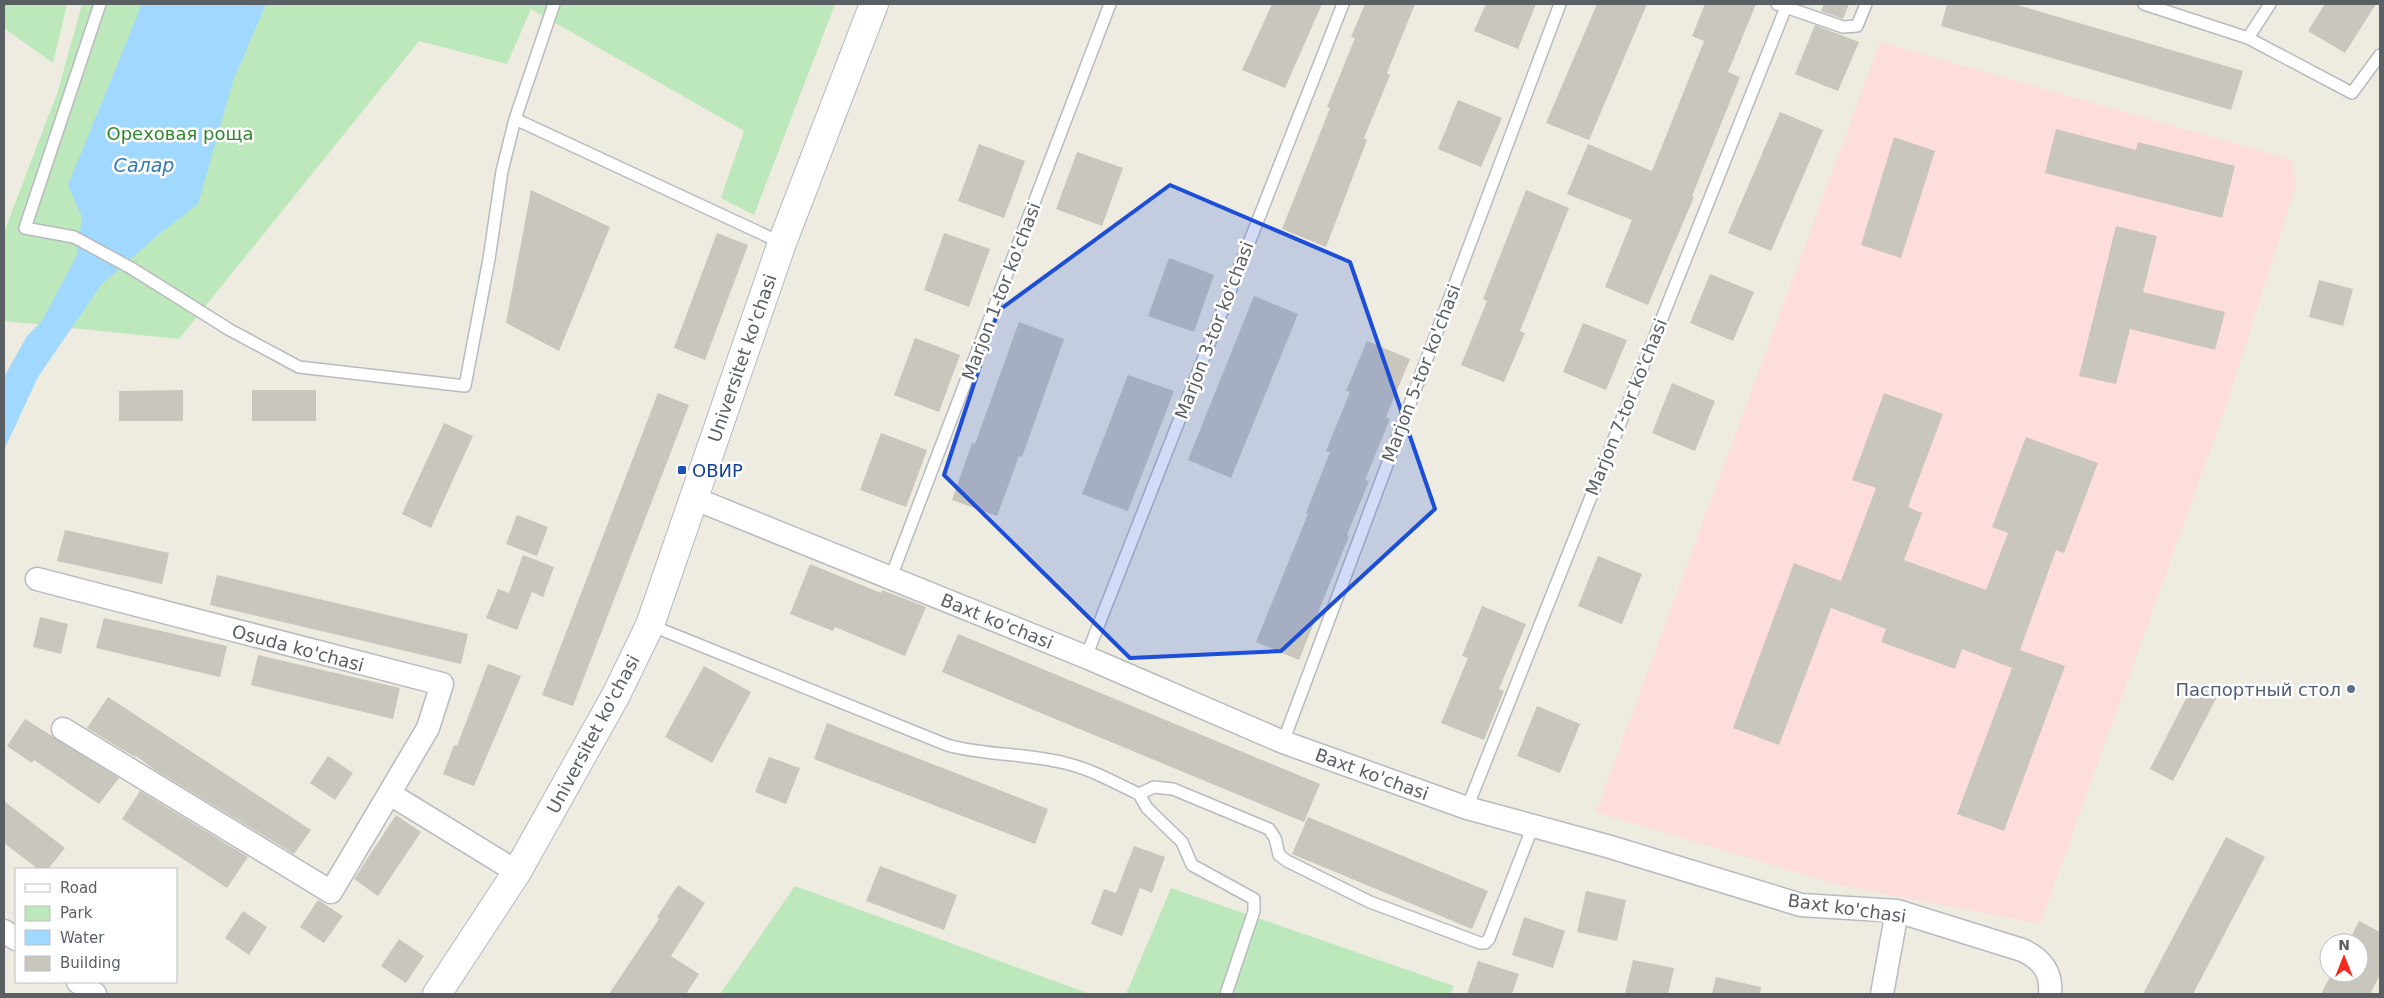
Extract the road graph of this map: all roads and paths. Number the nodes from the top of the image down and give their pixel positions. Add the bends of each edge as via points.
1 (100, 4) edge
2 (554, 4) edge
3 (874, 4) edge
4 (1110, 4) edge
5 (1342, 4) edge
6 (1560, 4) edge
7 (1866, 4) edge
8 (2144, 4) edge
9 (2270, 4) edge
10 (1782, 5) edge
11 (2248, 38) junction
12 (2380, 55) edge
13 (515, 119) junction
14 (782, 243) junction
15 (693, 498) junction
16 (891, 577) junction
17 (37, 579) dead end
18 (650, 625) junction
19 (1086, 657) junction
20 (63, 729) dead end
21 (1283, 742) junction
22 (390, 794) junction
23 (1139, 794) junction
24 (1467, 808) junction
25 (1533, 826) junction
26 (517, 872) junction
27 (1897, 911) junction
28 (4, 931) edge
29 (15, 938) edge
30 (79, 983) edge
31 (95, 994) edge
32 (437, 994) edge
33 (1226, 994) edge
34 (1882, 994) edge
35 (2050, 994) edge

1 - 13 lane via 25,228 74,237 299,367 465,386 502,171
2 - 13 lane
3 - 14 main road, Universitet ko'chasi
4 - 16 lane, Marjon 1-tor ko'chasi
5 - 19 lane, Marjon 3-tor ko'chasi
6 - 21 lane, Marjon 5-tor ko'chasi
7 - 10 lane via 1857,26 1843,27
8 - 11 lane
9 - 11 lane
10 - 24 lane, Marjon 7-tor ko'chasi
11 - 12 lane via 2352,93
13 - 14 lane
14 - 15 main road, Universitet ko'chasi
15 - 16 street, Baxt ko'chasi
15 - 18 main road, Universitet ko'chasi
16 - 19 street, Baxt ko'chasi
17 - 22 street, Osuda ko'chasi via 442,684 428,728
18 - 23 lane via 947,745 1065,763 1098,774
18 - 26 main road, Universitet ko'chasi via 616,694
19 - 21 street, Baxt ko'chasi
20 - 22 street, Osuda ko'chasi via 331,892
21 - 24 street, Baxt ko'chasi
22 - 26 street
23 - 25 lane via 1154,787 1173,789 1269,830 1276,838 1279,855 1287,861 1370,902 1480,943 1489,939
23 - 33 lane via 1147,808 1182,842 1192,865 1254,899 1254,911
24 - 25 street, Baxt ko'chasi
25 - 27 street, Baxt ko'chasi via 1802,905
26 - 32 main road, Universitet ko'chasi
27 - 34 street
27 - 35 street, Baxt ko'chasi via 2034,956 2049,975
28 - 29 street
30 - 31 street

